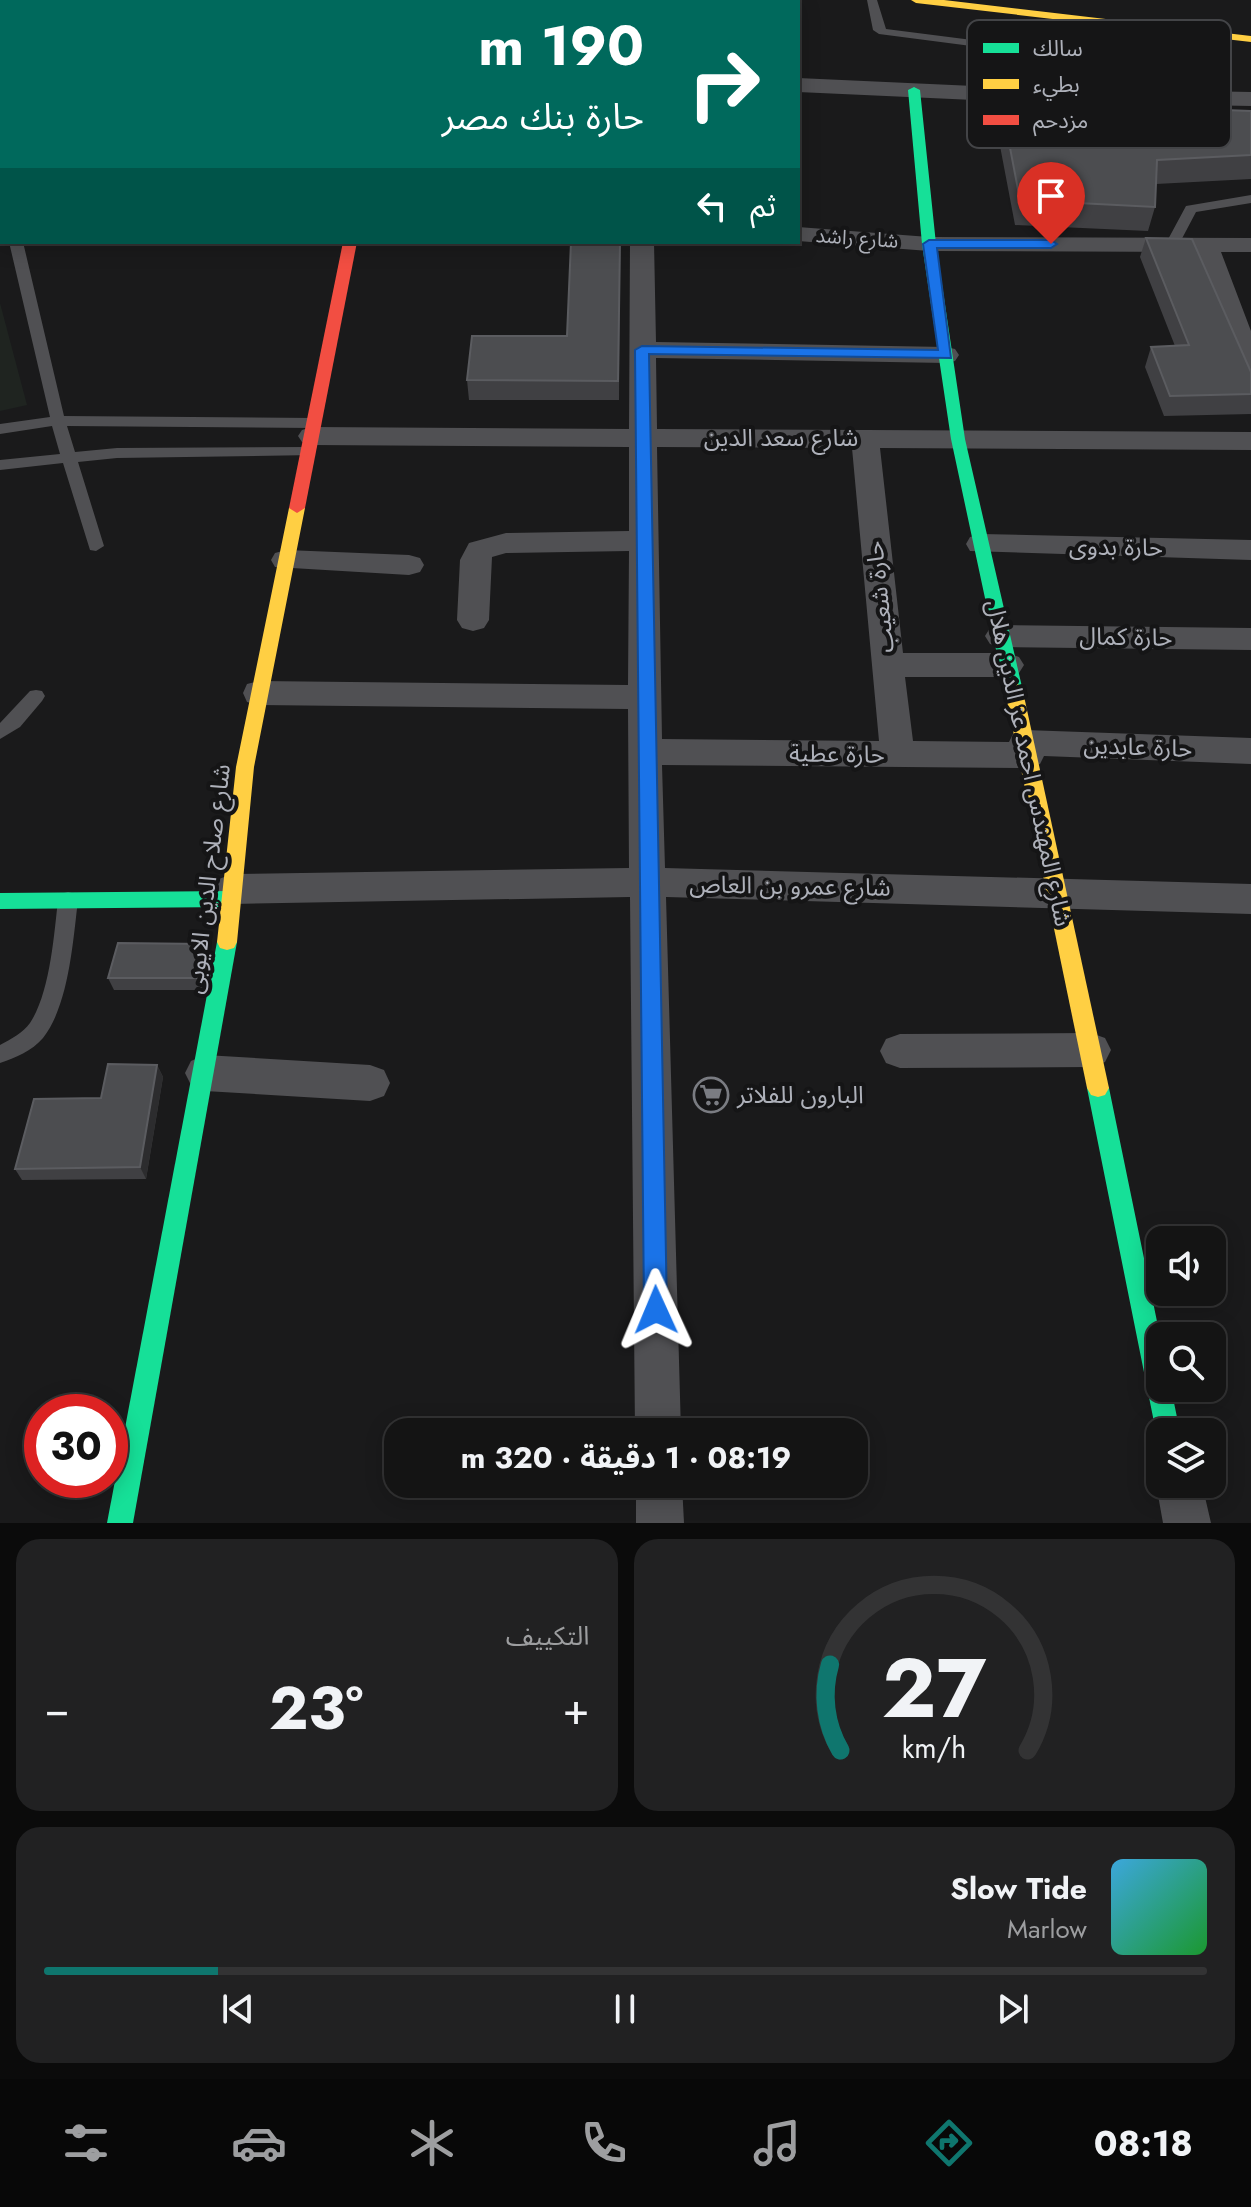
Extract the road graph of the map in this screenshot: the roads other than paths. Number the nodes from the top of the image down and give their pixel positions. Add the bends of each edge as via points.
1 (872, 0) edge
2 (916, 0) edge
3 (1075, 0) edge
4 (1148, 9) dead end
5 (1063, 18) junction
6 (1082, 20) edge
7 (1154, 20) edge
8 (1231, 37) edge
9 (1251, 39) edge
10 (967, 41) edge
11 (800, 85) edge
12 (914, 90) junction
13 (967, 93) edge
14 (1251, 199) edge
15 (800, 234) edge
16 (16, 244) edge
17 (350, 244) edge
18 (642, 244) edge
19 (929, 244) junction
20 (1172, 245) junction
21 (1206, 245) junction
22 (1251, 245) edge
23 (642, 350) junction
24 (946, 355) junction
25 (1251, 366) edge
26 (58, 421) junction
27 (0, 429) edge
28 (311, 437) junction
29 (643, 437) junction
30 (865, 439) junction
31 (958, 439) junction
32 (1251, 441) edge
33 (67, 455) junction
34 (0, 465) edge
35 (643, 541) junction
36 (981, 544) junction
37 (96, 546) dead end
38 (1251, 550) edge
39 (286, 560) junction
40 (409, 565) dead end
41 (473, 620) dead end
42 (1251, 639) edge
43 (1005, 650) junction
44 (887, 665) junction
45 (259, 693) junction
46 (36, 696) dead end
47 (645, 697) junction
48 (0, 732) edge
49 (1026, 749) junction
50 (1251, 751) edge
51 (645, 752) junction
52 (897, 754) junction
53 (647, 882) junction
54 (1058, 893) junction
55 (232, 894) junction
56 (1251, 899) edge
57 (68, 900) junction
58 (0, 901) edge
59 (1091, 1050) junction
60 (900, 1051) dead end
61 (0, 1054) edge
62 (205, 1073) junction
63 (370, 1083) dead end
64 (658, 1418) edge
65 (1165, 1418) edge
66 (659, 1498) edge
67 (1182, 1498) edge
68 (120, 1523) edge
69 (660, 1523) edge
70 (1187, 1523) edge

1 - 10 lane via 883,32
2 - 5 street
3 - 5 street
4 - 7 street
5 - 6 street
8 - 9 street
11 - 12 street
12 - 13 street
12 - 19 street, شارع المهندس احمد عز الدين هلال
14 - 20 lane via 1191,209
15 - 19 street, شارع راشد
16 - 26 lane
17 - 28 street, شارع صلاح الدين الايوبى
18 - 23 street
19 - 20 street, شارع راشد
19 - 24 street, شارع المهندس احمد عز الدين هلال
20 - 21 street, شارع راشد
21 - 22 street, شارع راشد
21 - 25 street
23 - 24 street
23 - 29 street
24 - 31 street, شارع المهندس احمد عز الدين هلال
26 - 27 lane
26 - 28 lane
26 - 33 lane
28 - 29 street, شارع سعد الدين
28 - 33 lane
28 - 39 street, شارع صلاح الدين الايوبى
29 - 30 street, شارع سعد الدين
29 - 35 street
30 - 31 street, شارع سعد الدين
30 - 44 street, حارة شعيب
31 - 32 street, شارع سعد الدين
31 - 36 street, شارع المهندس احمد عز الدين هلال
33 - 34 lane
33 - 37 lane
35 - 41 street via 506,543 480,550
35 - 47 street
36 - 38 street, حارة بدوى
36 - 43 street, شارع المهندس احمد عز الدين هلال
39 - 40 street
39 - 45 street, شارع صلاح الدين الايوبى
42 - 43 street, حارة كمال
43 - 44 street, حارة كمال
43 - 49 street, شارع المهندس احمد عز الدين هلال
44 - 52 street, حارة شعيب
45 - 47 street
45 - 55 street, شارع صلاح الدين الايوبى via 245,767
46 - 48 lane
47 - 51 street
49 - 50 street, حارة عابدين
49 - 52 street, حارة عطية
49 - 54 street, شارع المهندس احمد عز الدين هلال
51 - 52 street, حارة عطية
51 - 53 street
53 - 54 street, شارع عمرو بن العاص
53 - 55 street, شارع عمرو بن العاص
53 - 64 street
54 - 56 street, شارع عمرو بن العاص
54 - 59 street, شارع المهندس احمد عز الدين هلال
55 - 57 street
55 - 62 street, شارع صلاح الدين الايوبى
57 - 58 street
57 - 61 lane via 60,955 39,1028
59 - 60 street
59 - 65 street, شارع المهندس احمد عز الدين هلال
62 - 63 street
62 - 68 street, شارع صلاح الدين الايوبى
66 - 69 street
67 - 70 street

